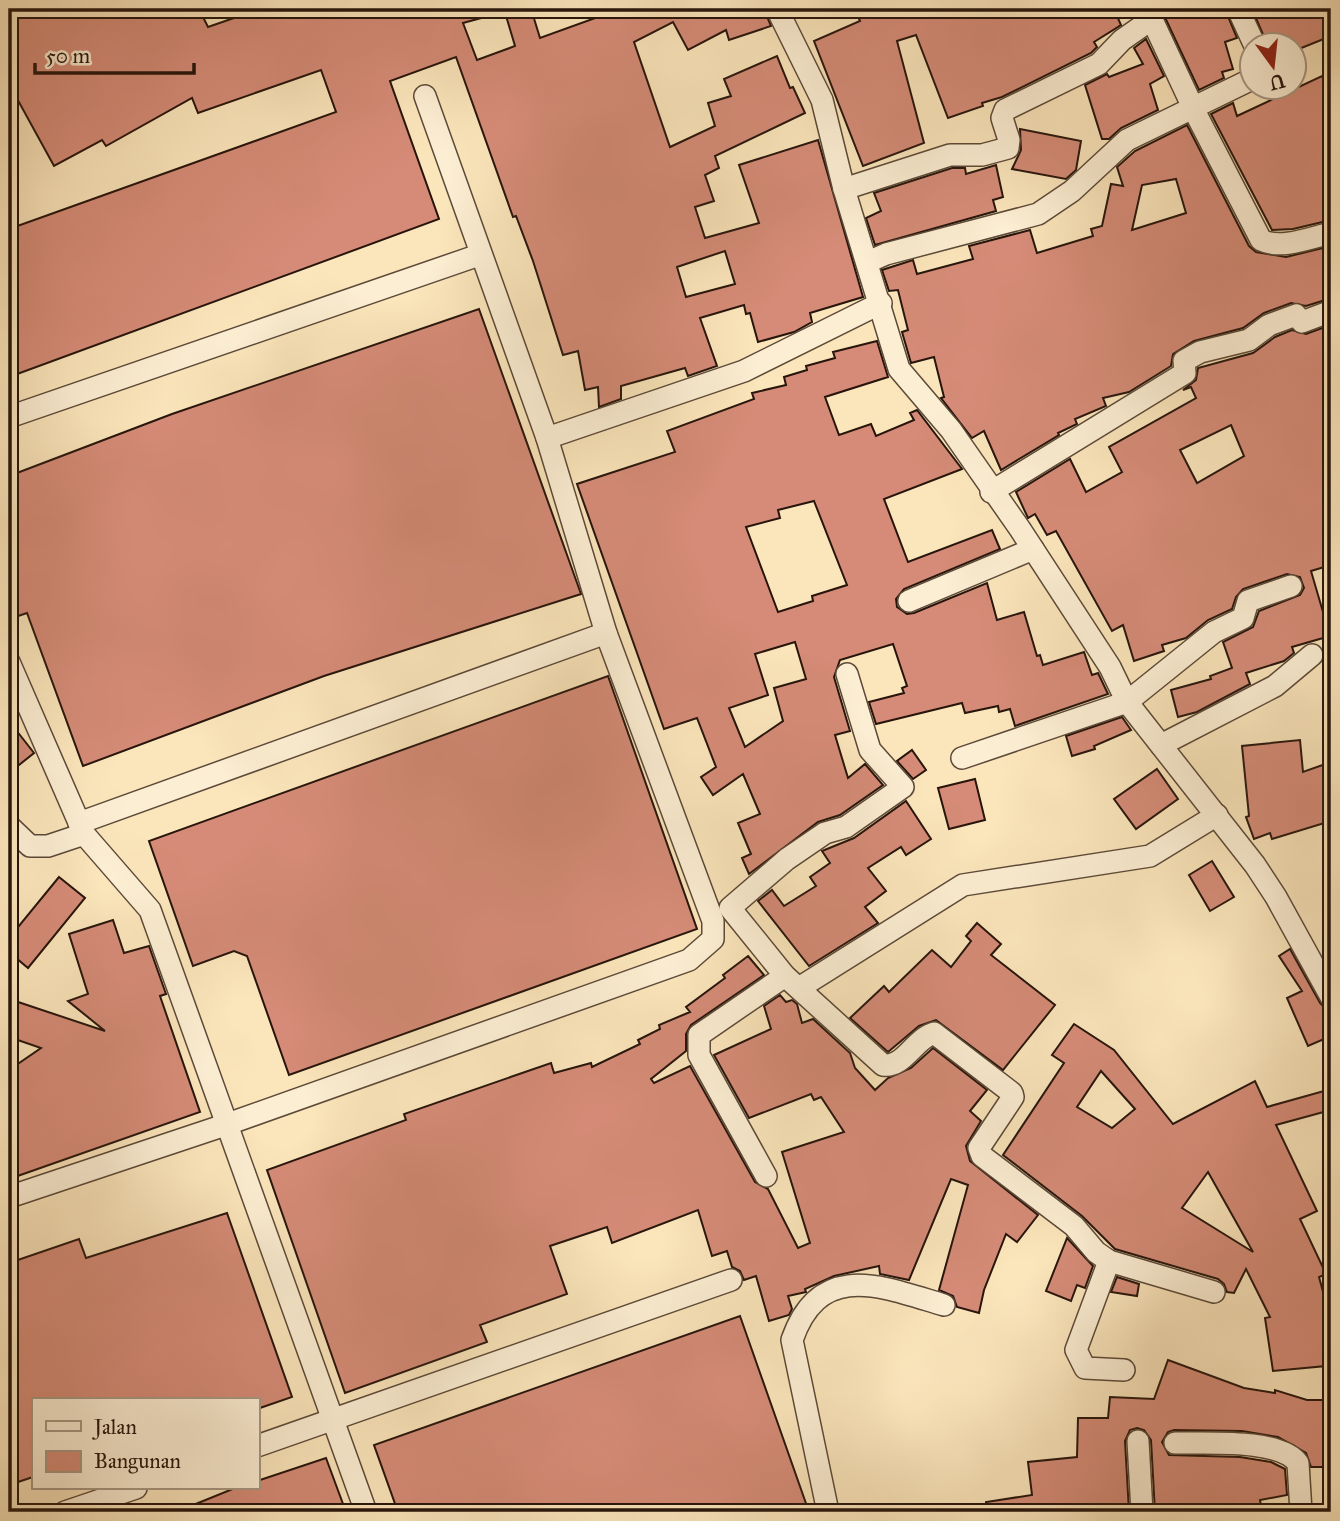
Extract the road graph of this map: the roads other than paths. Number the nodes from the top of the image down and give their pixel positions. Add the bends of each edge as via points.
1 (777, 9) edge
2 (1238, 9) edge
3 (1149, 14) edge
4 (1249, 32) edge
5 (1238, 86) edge
6 (425, 96) dead end
7 (1194, 110) junction
8 (844, 189) junction
9 (1331, 233) edge
10 (479, 255) junction
11 (869, 262) junction
12 (881, 303) junction
13 (1331, 316) edge
14 (9, 417) edge
15 (547, 438) junction
16 (991, 492) junction
17 (1033, 549) junction
18 (1291, 586) dead end
19 (909, 601) dead end
20 (606, 633) junction
21 (1312, 655) dead end
22 (9, 662) edge
23 (847, 674) dead end
24 (1127, 702) junction
25 (1161, 744) junction
26 (962, 758) dead end
27 (1217, 815) junction
28 (9, 827) edge
29 (82, 829) junction
30 (792, 982) junction
31 (1331, 997) edge
32 (225, 1125) junction
33 (766, 1176) dead end
34 (9, 1197) edge
35 (1109, 1261) junction
36 (731, 1280) dead end
37 (1214, 1292) dead end
38 (944, 1305) dead end
39 (1124, 1370) dead end
40 (333, 1419) junction
41 (1138, 1441) dead end
42 (1175, 1443) dead end
43 (259, 1445) edge
44 (130, 1490) edge
45 (65, 1512) edge
46 (366, 1512) edge
47 (828, 1512) edge
48 (1142, 1512) edge
49 (1301, 1512) edge

1 - 8 street via 822,100
2 - 4 street
3 - 7 street
3 - 8 street via 1099,64 1005,110 1002,118 1008,148 982,155 950,155
5 - 7 street
6 - 10 street
7 - 9 street via 1261,240 1280,244
7 - 11 street via 1127,139 1072,191 1038,214
8 - 11 street
10 - 14 street
10 - 15 street
11 - 12 street
12 - 15 street via 744,371
12 - 16 street via 899,369 951,430
13 - 16 street via 1326,313 1302,322 1296,315 1269,325 1249,340 1200,352 1184,362 1185,373
15 - 20 street
16 - 17 street
17 - 19 street
17 - 24 street via 1111,667
18 - 24 street via 1248,601 1243,618 1214,632
20 - 29 street
20 - 32 street via 713,921 713,939 689,960
21 - 25 street via 1275,686
22 - 29 street
23 - 30 street via 870,750 903,787 846,827 825,833 787,859 730,908
24 - 25 street
24 - 26 street
25 - 27 street
27 - 30 street via 1150,856 963,885
27 - 31 street via 1276,897
28 - 29 street via 30,846 48,846
29 - 32 street via 150,910
30 - 33 street via 699,1035 699,1055
30 - 35 street via 883,1065 897,1063 934,1033 1012,1093 979,1148 982,1156 1074,1226
32 - 34 street
32 - 40 street
35 - 37 street
35 - 39 street via 1076,1350 1085,1368
36 - 40 street
38 - 47 street via 873,1284 851,1283 829,1291 799,1321 792,1340
40 - 43 street
40 - 46 street
41 - 48 street
42 - 49 street via 1287,1452 1298,1463
44 - 45 street

